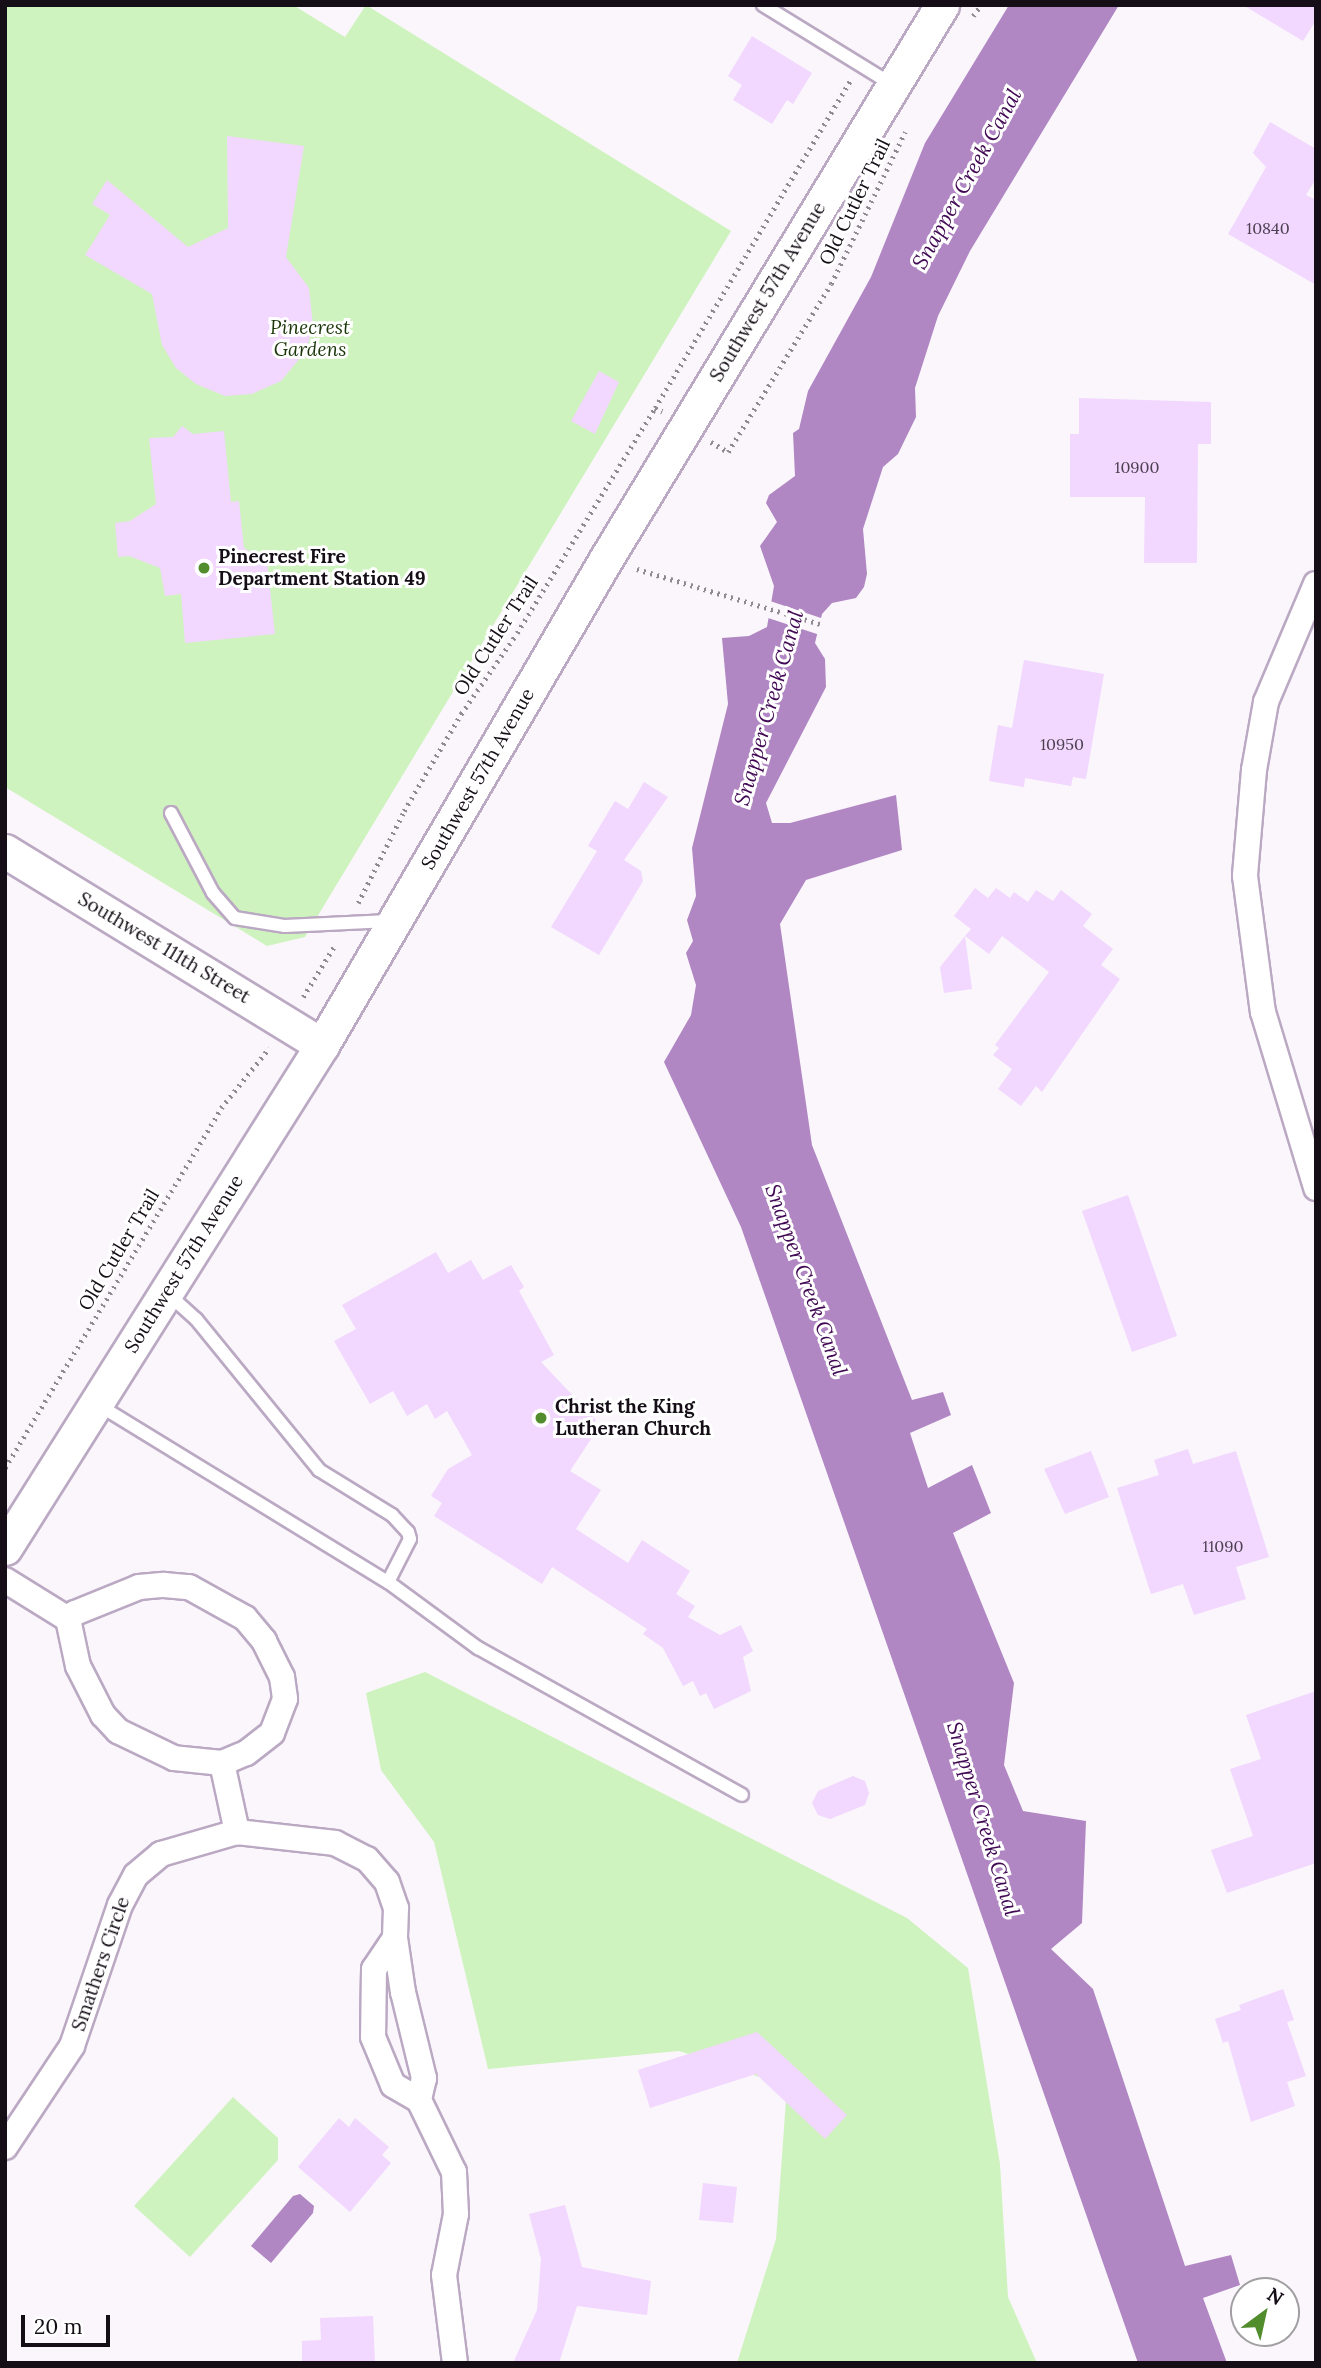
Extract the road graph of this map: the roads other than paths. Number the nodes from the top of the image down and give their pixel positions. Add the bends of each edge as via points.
1 (763, 5) edge
2 (954, 17) edge
3 (894, 85) junction
4 (1316, 584) edge
5 (171, 813) dead end
6 (5, 851) edge
7 (396, 921) junction
8 (323, 1045) junction
9 (1316, 1188) edge
10 (167, 1293) junction
11 (97, 1404) junction
12 (5, 1548) edge
13 (5, 1580) edge
14 (388, 1582) junction
15 (68, 1619) junction
16 (222, 1763) junction
17 (742, 1795) dead end
18 (237, 1832) junction
19 (395, 1938) junction
20 (419, 2100) junction
21 (5, 2147) edge
22 (455, 2363) edge

1 - 3 lane
2 - 3 main road, Southwest 57th Avenue
3 - 7 main road, Southwest 57th Avenue via 606,559
4 - 9 street via 1266,702 1252,783 1245,876 1268,1033
5 - 7 lane via 213,893 235,918 285,926
6 - 8 main road, Southwest 111th Street
7 - 8 main road, Southwest 57th Avenue
8 - 10 main road, Southwest 57th Avenue
10 - 11 main road, Southwest 57th Avenue
10 - 14 lane via 196,1319 319,1470 392,1515 408,1532 411,1539
11 - 12 main road, Southwest 57th Avenue
11 - 14 lane
13 - 15 street
14 - 17 lane via 478,1648
15 - 16 street via 78,1666 103,1715 118,1731 174,1758
15 - 16 street via 106,1598 139,1587 164,1585 189,1587 245,1618 277,1665 285,1699 272,1733 246,1754
16 - 18 street
18 - 19 street via 316,1838 367,1859 392,1891
18 - 21 street, Smathers Circle via 161,1854 136,1875 120,1905 72,2046
19 - 20 street via 424,2078
19 - 20 street via 374,1969 373,2037 393,2085
20 - 22 street via 454,2172 457,2194 444,2274

